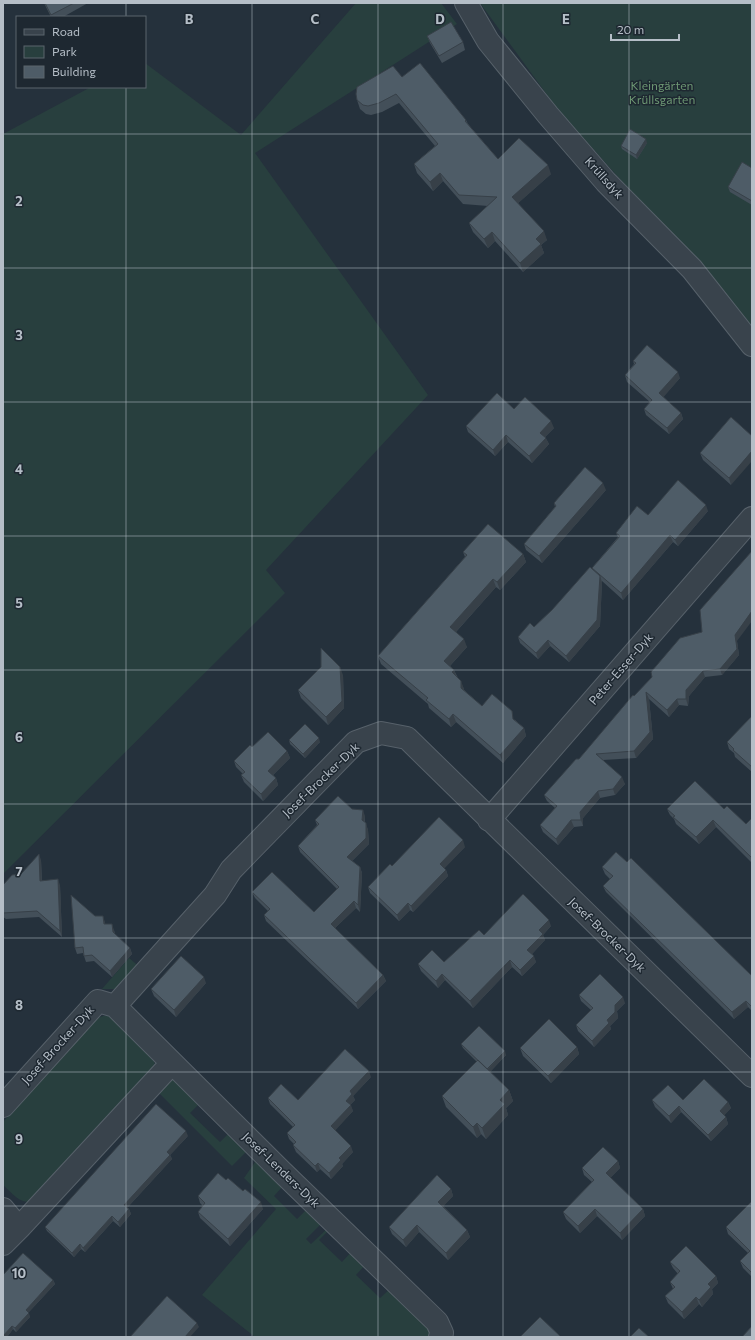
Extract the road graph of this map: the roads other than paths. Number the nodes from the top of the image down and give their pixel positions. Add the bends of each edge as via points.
1 (466, 3) edge
2 (752, 346) edge
3 (752, 518) edge
4 (489, 820) junction
5 (115, 1006) junction
6 (172, 1062) junction
7 (752, 1076) edge
8 (3, 1106) edge
9 (3, 1209) edge
10 (19, 1228) junction
11 (3, 1244) edge
12 (440, 1337) edge

1 - 2 street, Krüllsdyk via 488,41 548,115 606,182 692,269
3 - 4 street, Peter-Esser-Dyk
4 - 5 street, Josef-Brocker-Dyk via 407,738 381,733 356,742 231,870 215,895
4 - 7 street, Josef-Brocker-Dyk
5 - 6 street, Josef-Lenders-Dyk
5 - 8 street, Josef-Brocker-Dyk via 98,1001
6 - 10 street
6 - 12 street, Josef-Lenders-Dyk via 437,1322 442,1333
9 - 10 street
10 - 11 street

